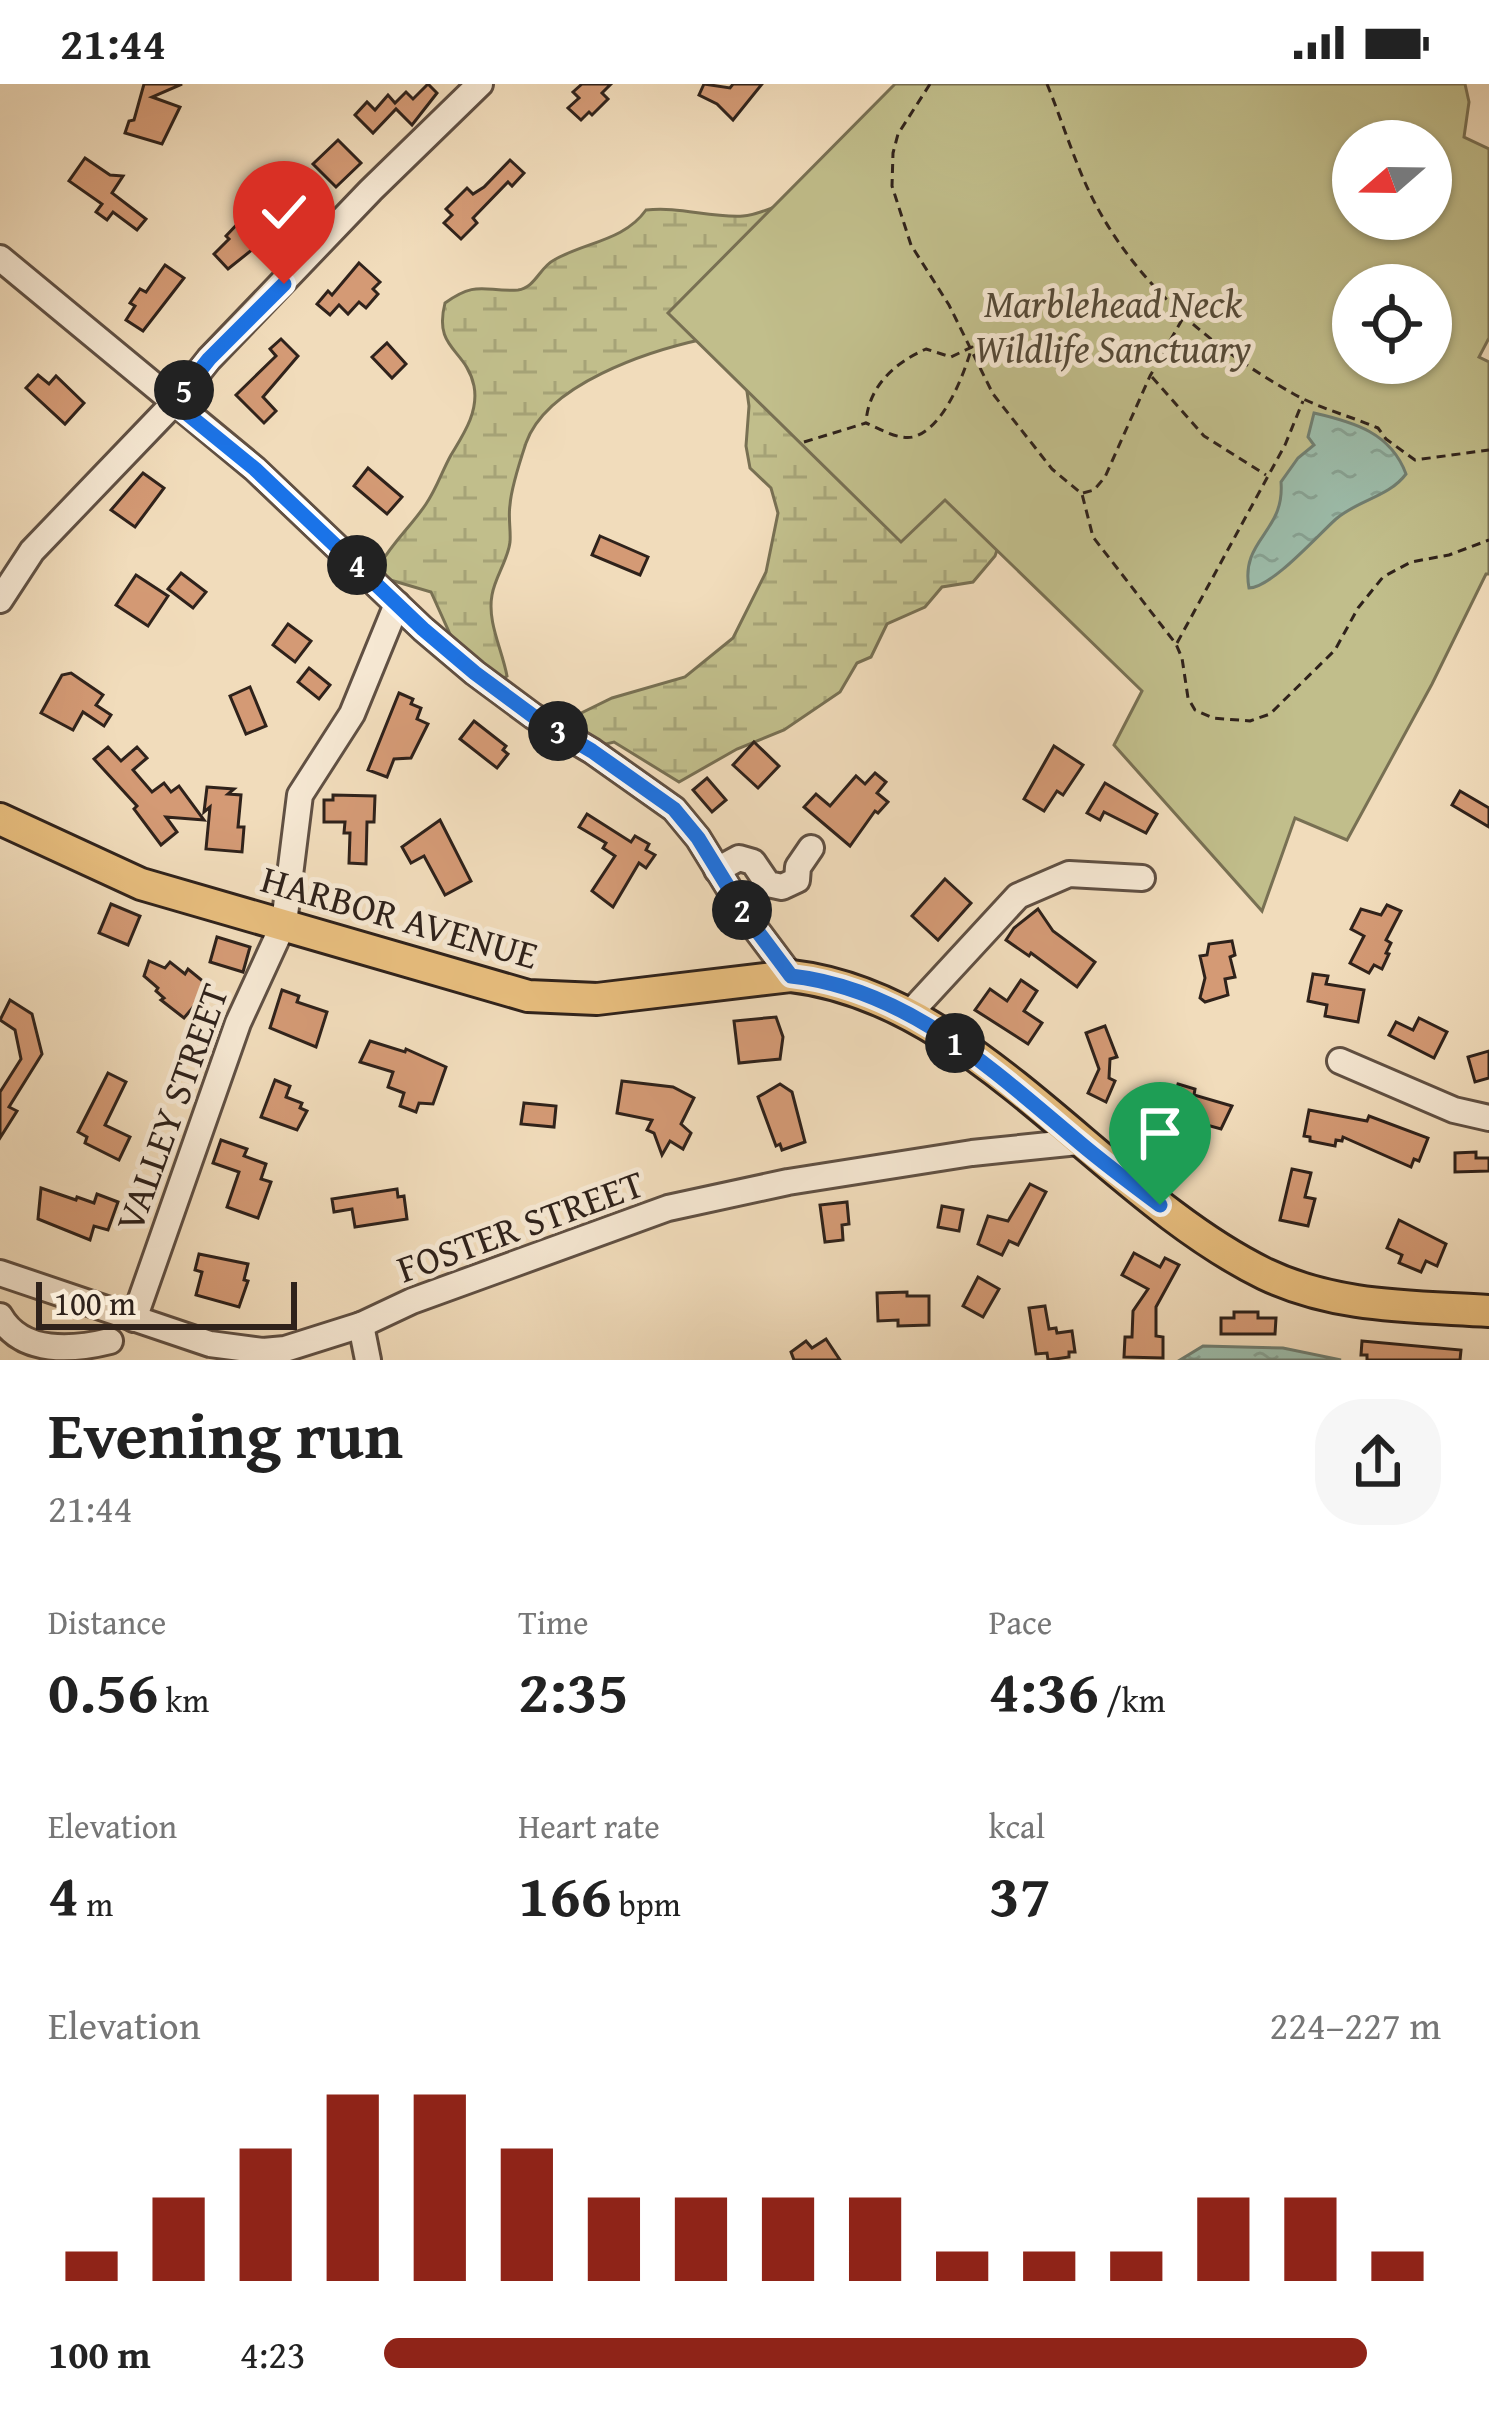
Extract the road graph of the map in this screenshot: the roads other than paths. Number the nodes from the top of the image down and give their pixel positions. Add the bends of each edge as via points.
1 (481, 84) edge
2 (0, 258) edge
3 (174, 403) junction
4 (0, 600) edge
5 (397, 604) junction
6 (0, 819) edge
7 (811, 848) dead end
8 (717, 870) junction
9 (1142, 878) dead end
10 (284, 923) junction
11 (791, 976) junction
12 (909, 1014) junction
13 (1340, 1061) dead end
14 (1489, 1118) edge
15 (1078, 1142) junction
16 (1, 1274) edge
17 (0, 1289) edge
18 (1489, 1311) edge
19 (0, 1316) edge
20 (125, 1316) junction
21 (361, 1325) junction
22 (112, 1351) edge
23 (368, 1360) edge

1 - 3 street via 370,190
2 - 3 street
3 - 4 street via 32,551
3 - 5 street
5 - 8 street via 533,716 674,809
5 - 10 street, VALLEY STREET via 352,714 299,795
6 - 10 main road, HARBOR AVENUE via 141,884
7 - 8 street via 797,880 782,887 739,858
8 - 11 street
9 - 12 street via 1069,874 1018,896
10 - 11 main road, HARBOR AVENUE via 528,996 597,999
10 - 20 street, VALLEY STREET
11 - 12 main road, HARBOR AVENUE via 823,979
12 - 15 main road, HARBOR AVENUE via 986,1064
13 - 14 street
15 - 18 main road, HARBOR AVENUE via 1268,1275 1339,1299
15 - 21 street, FOSTER STREET via 949,1156 668,1208
16 - 17 street
16 - 20 street, FOSTER STREET
19 - 22 street via 23,1338 54,1348
20 - 21 street, FOSTER STREET via 210,1345 263,1351
20 - 22 street, VALLEY STREET
21 - 23 street

